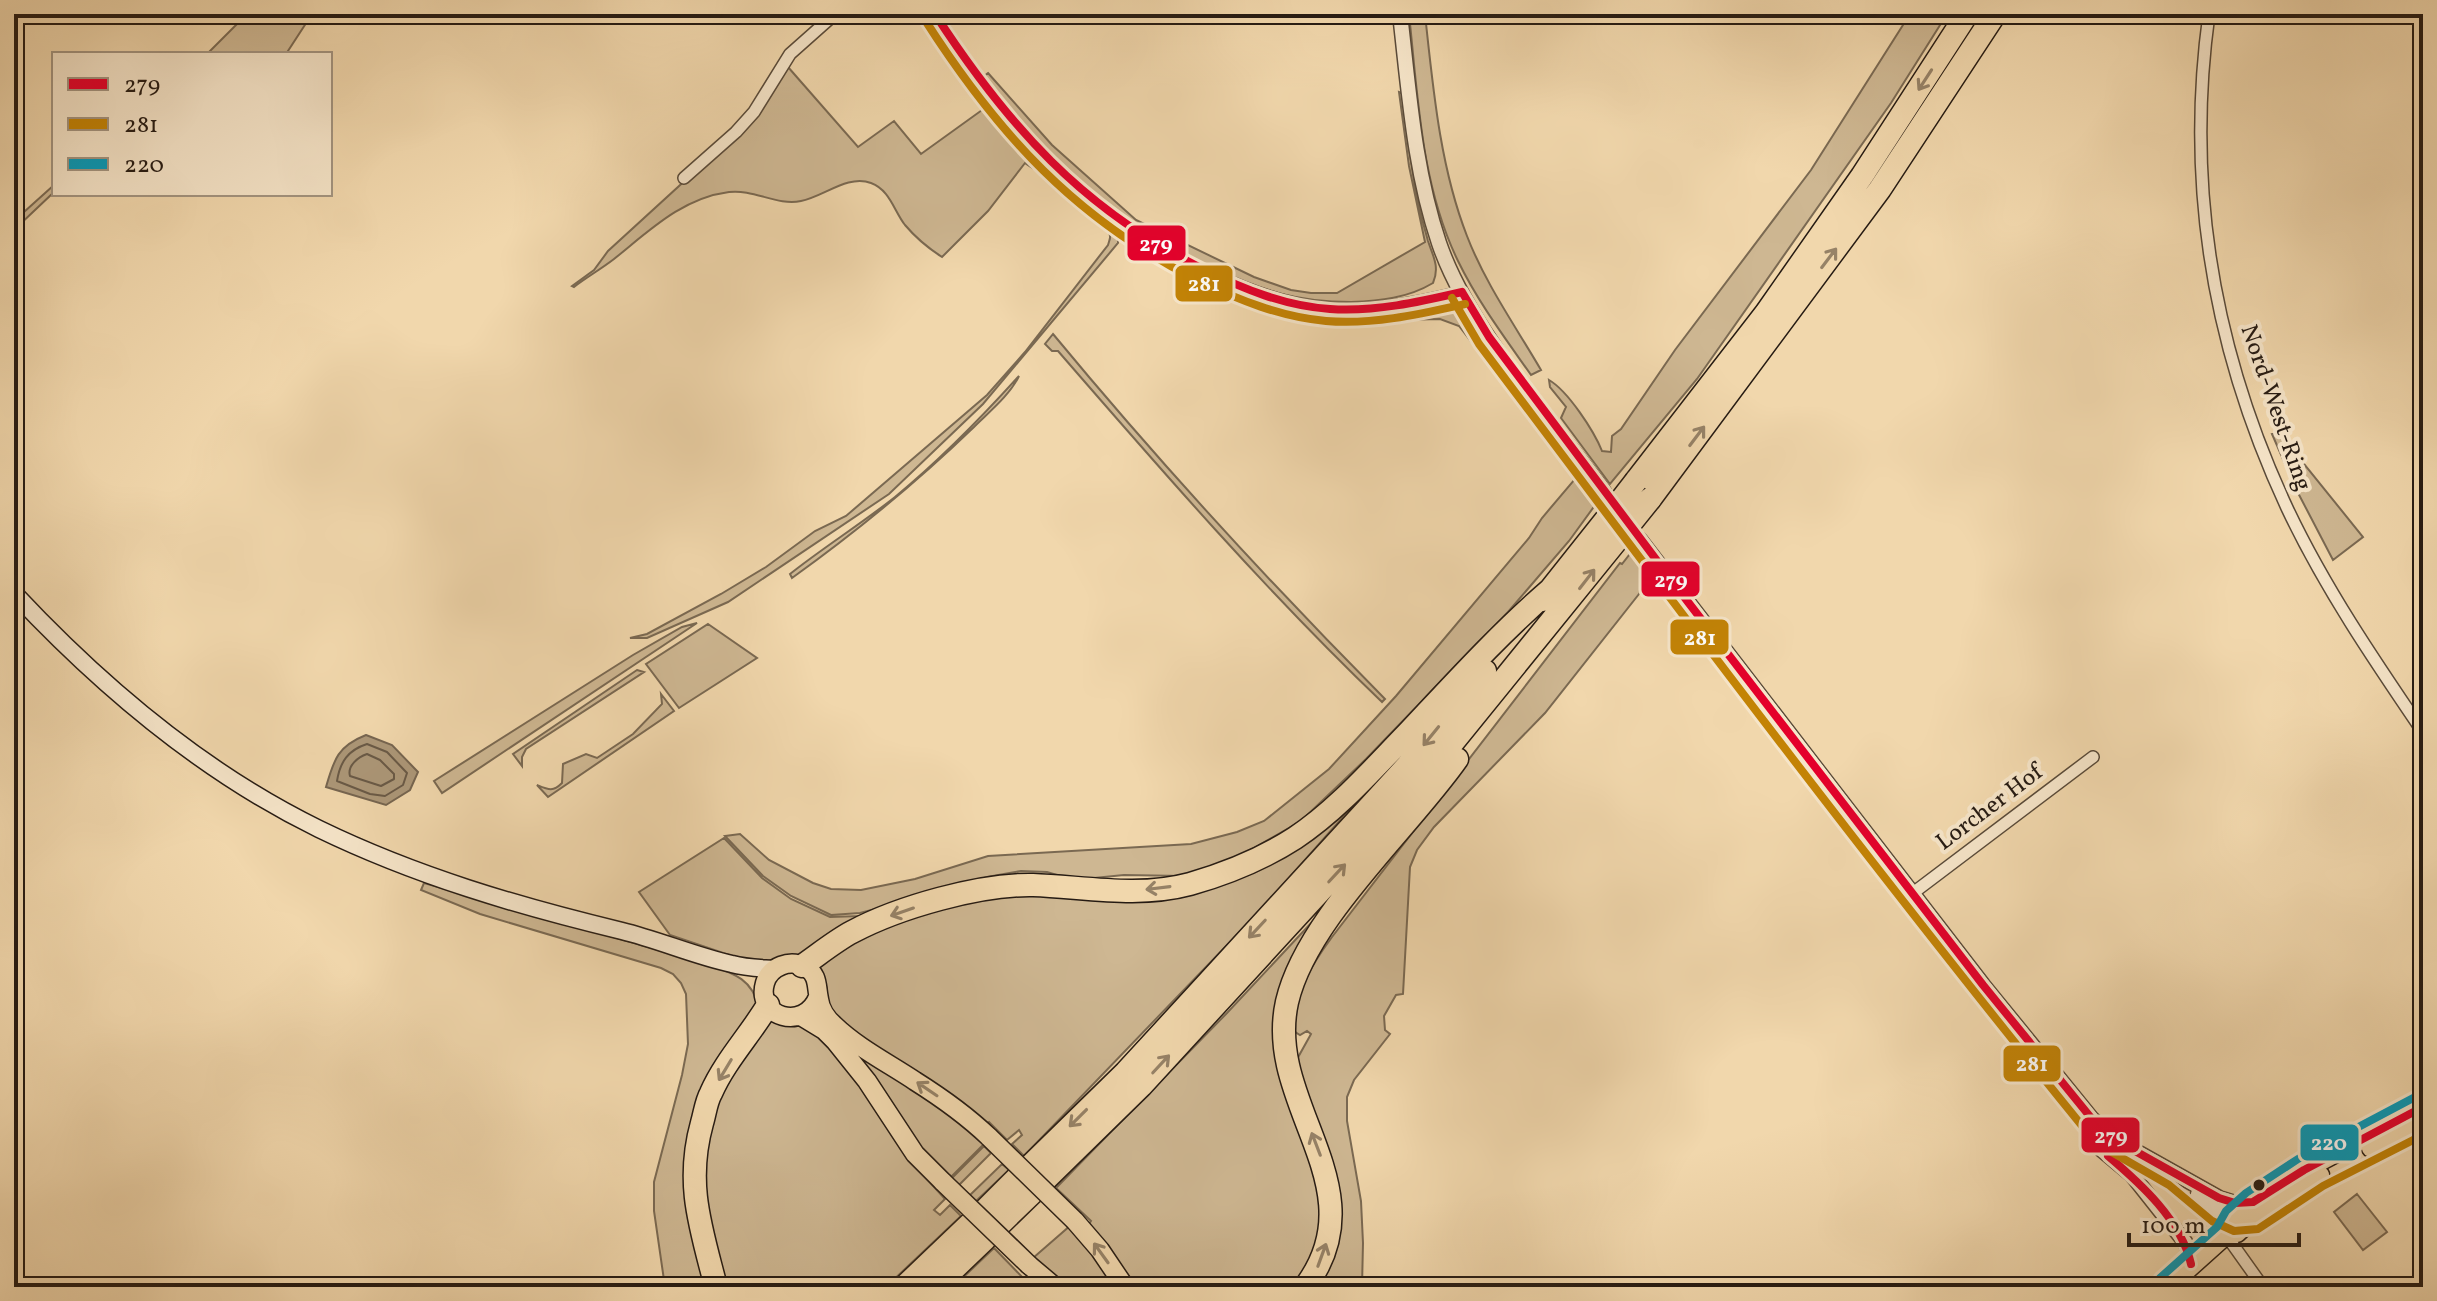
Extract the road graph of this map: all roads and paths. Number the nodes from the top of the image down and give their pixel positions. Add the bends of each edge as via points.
1 (835, 14) edge
2 (935, 14) edge
3 (1400, 14) edge
4 (1967, 14) edge
5 (1995, 14) edge
6 (2209, 14) edge
7 (684, 178) dead end
8 (1462, 292) junction
9 (1643, 490) junction
10 (1604, 492) dead end
11 (1623, 530) junction
12 (1551, 589) junction
13 (14, 593) edge
14 (1552, 623) junction
15 (2423, 732) edge
16 (2093, 757) dead end
17 (1913, 893) junction
18 (733, 965) junction
19 (802, 966) junction
20 (774, 969) junction
21 (766, 997) junction
22 (818, 997) junction
23 (801, 1016) junction
24 (2423, 1107) edge
25 (2092, 1119) junction
26 (2423, 1122) edge
27 (2176, 1175) junction
28 (1032, 1178) junction
29 (2242, 1219) junction
30 (985, 1225) junction
31 (2191, 1264) junction
32 (716, 1287) edge
33 (904, 1287) edge
34 (935, 1287) edge
35 (1055, 1287) edge
36 (1125, 1287) edge
37 (1305, 1287) edge
38 (2168, 1287) edge
39 (2263, 1287) edge

1 - 7 street via 790,54 736,132
2 - 8 street via 987,93 1040,152 1122,224 1159,248 1241,287 1329,309 1418,302
3 - 8 street via 1424,193
4 -> 9 highway via 1862,176
9 -> 5 highway via 1880,189
6 - 15 street, Nord-West-Ring via 2201,107 2204,222 2233,371 2263,454 2305,544
8 - 10 street via 1489,337
9 - 11 highway, bridge
11 - 12 highway
14 -> 11 highway
11 - 17 street
12 -> 19 highway via 1349,793 1294,839 1265,855 1189,884 1155,890 1031,885 964,893 852,932
12 -> 28 highway via 1408,765
13 - 18 main road via 59,642 155,726 317,828 488,896
28 -> 14 highway via 1141,1086 1424,778
37 -> 14 highway via 1330,1232 1331,1204 1286,1057 1285,1015 1293,983 1323,927 1438,787
16 - 17 street, Lorcher Hof
17 - 25 street
18 - 20 main road
18 - 21 main road
19 - 20 main road
19 - 22 main road via 816,978
20 - 21 main road
21 - 23 main road via 781,1016
21 -> 32 highway via 710,1094 698,1137 694,1194
22 - 23 main road
36 -> 22 main road, bridge via 1075,1221 965,1114 847,1036 832,1023
23 - 35 main road, bridge via 835,1041 915,1154
24 - 29 main road via 2304,1170
25 - 27 street via 2110,1137
25 - 31 street via 2102,1150 2132,1175 2185,1242
26 - 29 main road
27 - 29 street via 2225,1201
27 - 29 street via 2219,1211
28 - 30 highway
29 - 31 main road
29 - 39 street
30 - 33 highway
30 - 34 highway
31 - 38 main road

